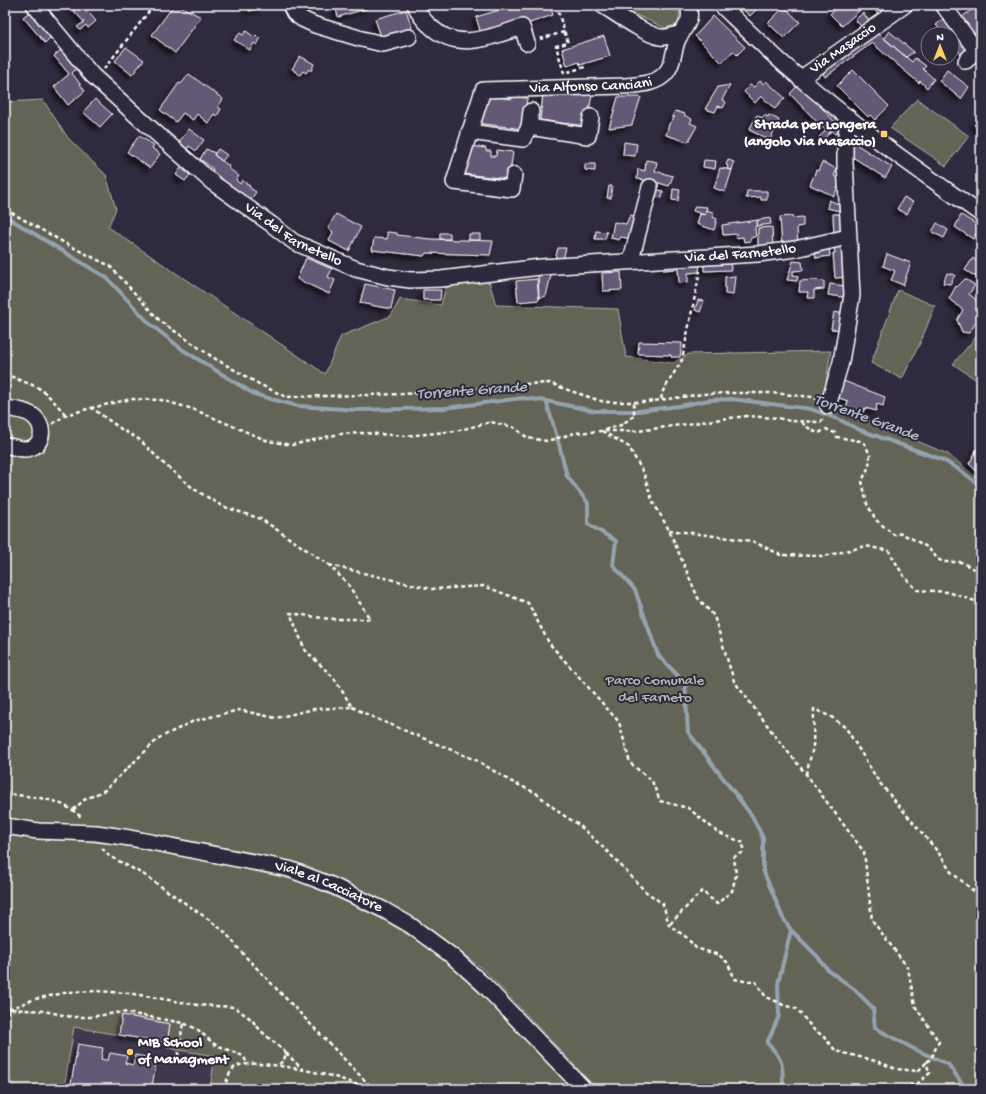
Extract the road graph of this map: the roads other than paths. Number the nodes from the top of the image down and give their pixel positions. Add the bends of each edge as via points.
1 (34, 5) edge
2 (290, 5) edge
3 (415, 5) edge
4 (602, 5) edge
5 (688, 5) edge
6 (721, 5) edge
7 (905, 5) edge
8 (943, 5) edge
9 (682, 33) junction
10 (409, 37) dead end
11 (527, 43) road end
12 (966, 61) dead end
13 (800, 79) junction
14 (531, 111) dead end
15 (591, 116) dead end
16 (848, 117) junction
17 (529, 127) junction
18 (469, 132) junction
19 (514, 175) dead end
20 (650, 187) dead end
21 (981, 214) edge
22 (848, 237) junction
23 (631, 260) junction
24 (5, 408) edge
25 (826, 412) road end
26 (5, 445) edge
27 (5, 826) edge
28 (584, 1089) edge

1 - 23 street, Via del Farnetello via 92,75 213,183 294,242 356,269 410,280 441,279
2 - 10 street via 294,13 302,19 362,39 383,44
3 - 11 street via 425,22 446,38 478,40 522,27
4 - 9 street via 660,37 672,37
5 - 9 street, Via Alfonso Canciani via 691,13
6 - 13 street
7 - 13 street, Via Masaccio
8 - 12 street via 976,50
9 - 18 street, Via Alfonso Canciani via 676,44 670,69 661,78 644,85 483,90
13 - 16 street
14 - 17 street, Via Alfonso Canciani
15 - 17 street via 588,136
16 - 21 street
16 - 22 street via 844,162
17 - 18 street via 523,139
18 - 19 street, Via Alfonso Canciani via 454,182 512,189
20 - 23 street
22 - 23 street, Via del Farnetello via 758,254
22 - 25 street via 852,296 841,362
24 - 26 street via 29,413 40,424 42,430 38,443 33,447 24,449
27 - 28 street, Viale al Cacciatore via 38,831 96,833 289,869 325,883 384,910 427,936 468,970

